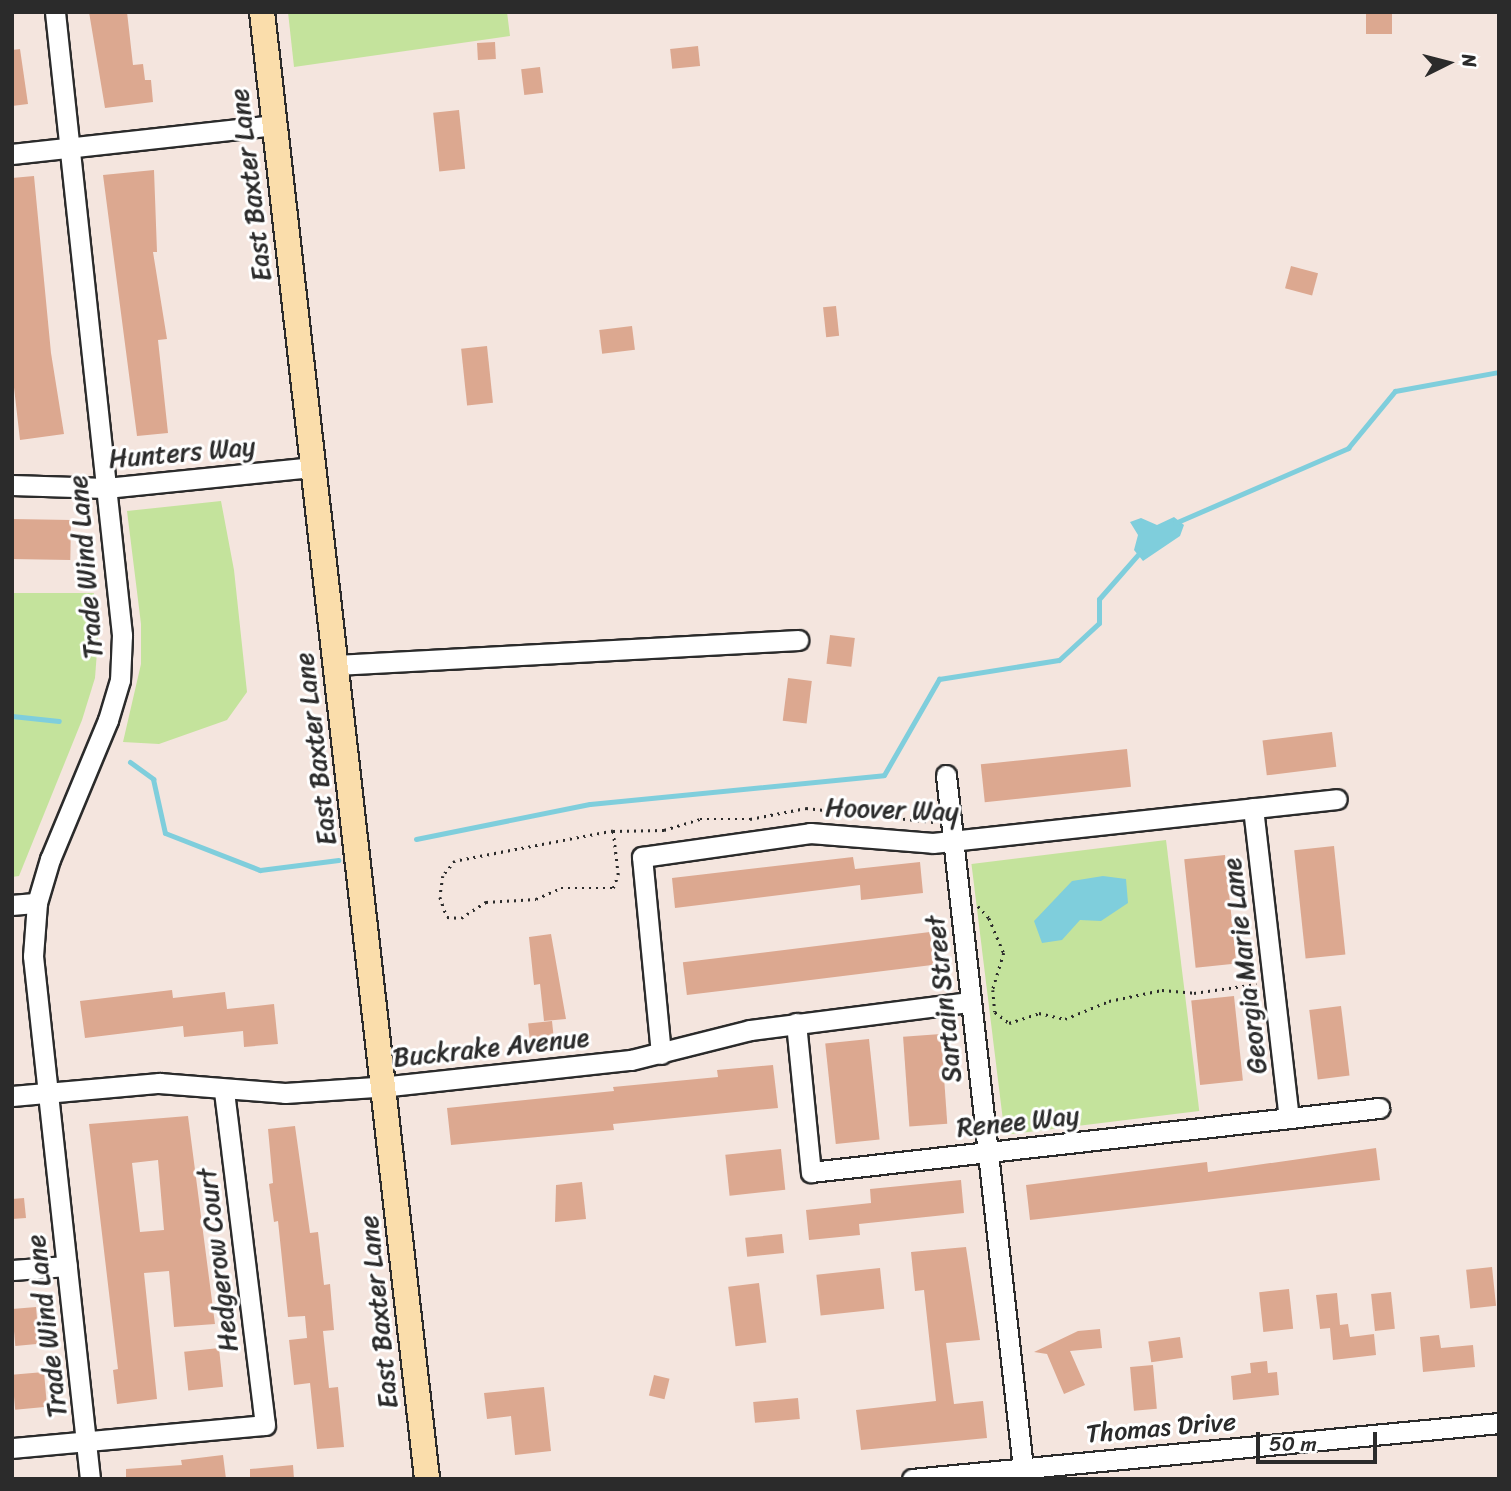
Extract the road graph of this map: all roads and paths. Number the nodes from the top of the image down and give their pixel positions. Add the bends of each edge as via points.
1 (55, 12) edge
2 (262, 12) edge
3 (274, 125) junction
4 (70, 148) junction
5 (12, 154) edge
6 (314, 467) junction
7 (12, 485) edge
8 (106, 488) junction
9 (797, 640) dead end
10 (336, 666) junction
11 (947, 775) dead end
12 (1337, 799) dead end
13 (1253, 808) junction
14 (953, 841) junction
15 (37, 903) junction
16 (975, 904) dead end
17 (12, 905) edge
18 (1273, 982) junction
19 (970, 1002) junction
20 (796, 1023) junction
21 (661, 1054) junction
22 (385, 1084) junction
23 (224, 1089) junction
24 (48, 1093) junction
25 (12, 1096) edge
26 (1379, 1108) dead end
27 (1289, 1118) junction
28 (988, 1152) junction
29 (66, 1265) junction
30 (12, 1270) edge
31 (1499, 1423) edge
32 (87, 1441) junction
33 (12, 1448) edge
34 (1023, 1468) junction
35 (90, 1479) edge
36 (427, 1479) edge
37 (912, 1479) edge

1 - 4 street, Trade Wind Lane
2 - 3 main road, East Baxter Lane
3 - 4 street
3 - 6 main road, East Baxter Lane
4 - 5 street
4 - 8 street, Trade Wind Lane
6 - 8 street, Hunters Way
6 - 10 main road, East Baxter Lane
7 - 8 street, Hunters Way
8 - 15 street, Trade Wind Lane via 122,635 120,680
9 - 10 street
10 - 22 main road, East Baxter Lane
11 - 14 street, Sartain Street
12 - 13 street, Hoover Way
13 - 14 street, Hoover Way
13 - 18 street, Georgia Marie Lane
14 - 19 street, Sartain Street
14 - 21 street, Hoover Way via 810,833 642,857
15 - 17 street
15 - 24 street, Trade Wind Lane via 33,956
16 - 18 path via 989,918 1004,953 993,990 995,1012 1009,1023 1039,1013 1065,1019 1109,1001 1162,990 1194,993
18 - 27 street, Georgia Marie Lane
19 - 20 street, Buckrake Avenue
19 - 28 street, Sartain Street
20 - 21 street, Buckrake Avenue
20 - 28 street, Renee Way via 811,1172
21 - 22 street, Buckrake Avenue
22 - 23 street, Buckrake Avenue via 285,1093
22 - 36 main road, East Baxter Lane
23 - 24 street, Buckrake Avenue via 159,1083
23 - 32 street, Hedgerow Court via 265,1425
24 - 25 street, Buckrake Avenue
24 - 29 street, Trade Wind Lane
26 - 27 street, Renee Way
27 - 28 street, Renee Way
28 - 34 street, Sartain Street
29 - 30 street
29 - 32 street, Trade Wind Lane
31 - 34 street, Thomas Drive
32 - 33 street
32 - 35 street, Trade Wind Lane
34 - 37 street, Thomas Drive

